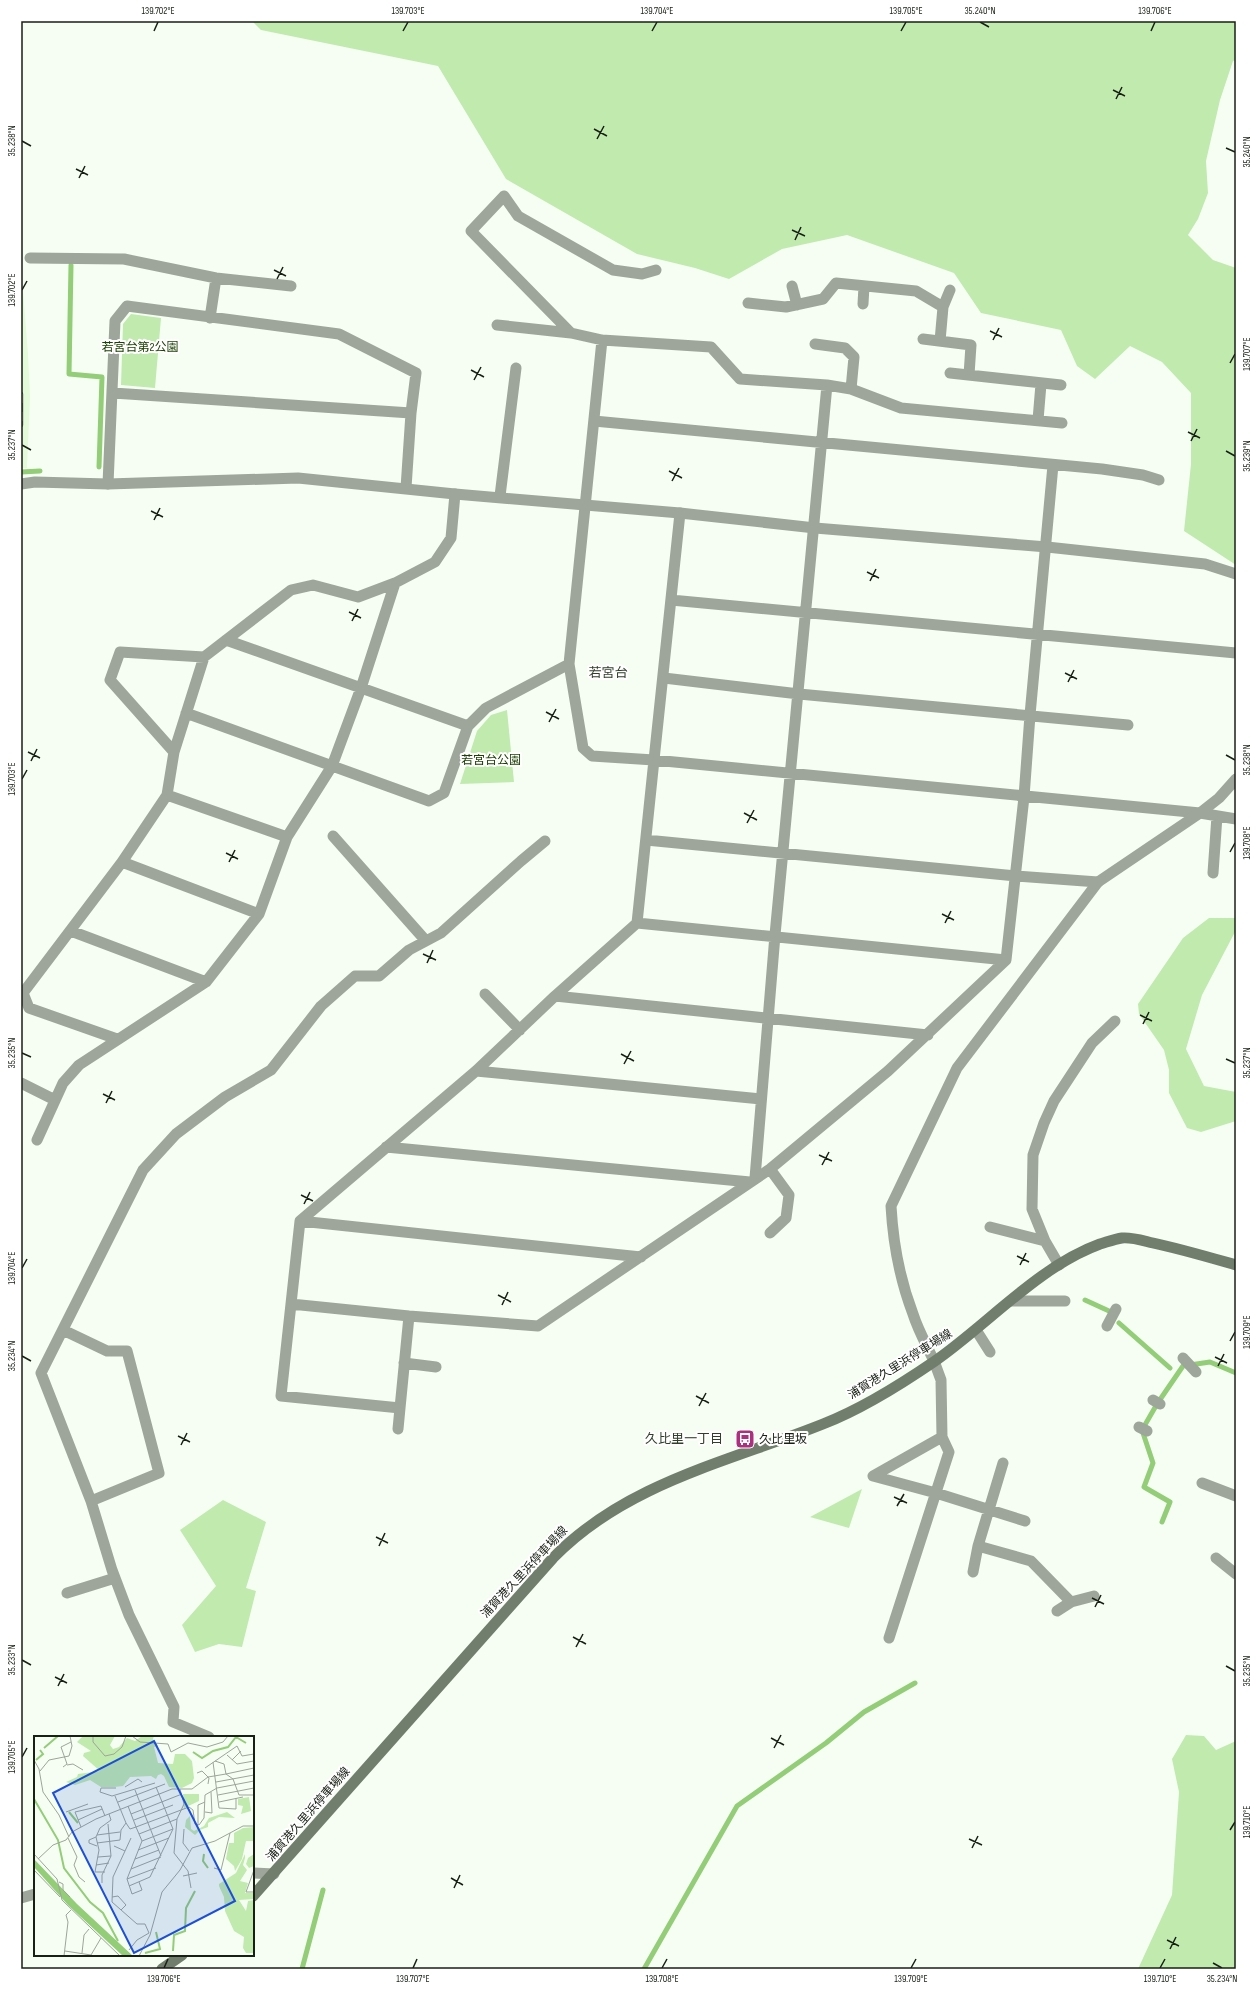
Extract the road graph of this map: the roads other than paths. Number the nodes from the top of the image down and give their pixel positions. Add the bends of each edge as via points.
1 (30, 258) dead end
2 (656, 270) dead end
3 (216, 278) junction
4 (291, 286) dead end
5 (792, 286) dead end
6 (864, 286) junction
7 (950, 290) dead end
8 (748, 303) dead end
9 (863, 304) dead end
10 (797, 305) junction
11 (943, 307) junction
12 (210, 318) junction
13 (497, 326) dead end
14 (571, 333) junction
15 (923, 339) dead end
16 (602, 340) junction
17 (940, 341) junction
18 (815, 344) dead end
19 (516, 368) dead end
20 (950, 373) dead end
21 (969, 375) junction
22 (1041, 384) junction
23 (827, 385) junction
24 (1061, 385) dead end
25 (851, 389) junction
26 (113, 393) junction
27 (411, 413) junction
28 (1038, 420) junction
29 (594, 421) junction
30 (1062, 423) dead end
31 (822, 443) junction
32 (1053, 465) junction
33 (1159, 480) dead end
34 (21, 484) edge
35 (108, 484) junction
36 (406, 488) junction
37 (455, 494) junction
38 (500, 496) junction
39 (586, 505) junction
40 (680, 513) junction
41 (815, 528) junction
42 (1047, 547) junction
43 (1236, 574) edge
44 (395, 583) junction
45 (671, 600) junction
46 (806, 614) junction
47 (1038, 634) junction
48 (226, 640) junction
49 (1236, 653) edge
50 (204, 657) junction
51 (570, 664) junction
52 (664, 678) junction
53 (361, 688) junction
54 (799, 694) junction
55 (186, 713) junction
56 (1030, 715) junction
57 (1128, 725) dead end
58 (468, 726) junction
59 (174, 752) junction
60 (654, 760) junction
61 (332, 766) junction
62 (790, 774) junction
63 (1236, 779) edge
64 (167, 795) junction
65 (1024, 797) junction
66 (1200, 813) junction
67 (1217, 816) junction
68 (1236, 819) edge
69 (333, 836) dead end
70 (287, 837) junction
71 (646, 840) junction
72 (545, 841) dead end
73 (783, 852) junction
74 (122, 862) junction
75 (1213, 873) dead end
76 (1016, 876) junction
77 (1098, 882) junction
78 (259, 914) junction
79 (637, 923) junction
80 (71, 931) junction
81 (776, 935) junction
82 (426, 941) junction
83 (1006, 960) junction
84 (206, 982) junction
85 (485, 994) dead end
86 (555, 996) junction
87 (768, 1020) junction
88 (1114, 1021) dead end
89 (520, 1030) junction
90 (928, 1035) junction
91 (117, 1039) junction
92 (476, 1071) junction
93 (21, 1083) edge
94 (761, 1099) junction
95 (55, 1100) junction
96 (37, 1140) dead end
97 (386, 1147) junction
98 (770, 1168) junction
99 (752, 1180) junction
100 (300, 1221) junction
101 (990, 1227) dead end
102 (770, 1233) dead end
103 (1045, 1242) junction
104 (642, 1256) junction
105 (1059, 1265) junction
106 (1236, 1265) edge
107 (1011, 1301) junction
108 (1065, 1302) dead end
109 (291, 1304) junction
110 (1116, 1308) dead end
111 (409, 1316) junction
112 (1107, 1326) dead end
113 (63, 1330) junction
114 (976, 1330) junction
115 (990, 1352) dead end
116 (934, 1361) junction
117 (404, 1363) junction
118 (436, 1367) dead end
119 (400, 1408) junction
120 (398, 1429) dead end
121 (942, 1438) junction
122 (1003, 1463) dead end
123 (1202, 1483) dead end
124 (936, 1493) junction
125 (1236, 1496) edge
126 (91, 1501) junction
127 (989, 1510) junction
128 (1025, 1521) dead end
129 (978, 1546) junction
130 (1216, 1558) dead end
131 (973, 1572) dead end
132 (1236, 1574) edge
133 (115, 1578) junction
134 (67, 1593) dead end
135 (1094, 1596) dead end
136 (1071, 1602) junction
137 (1057, 1610) dead end
138 (889, 1638) dead end
139 (207, 1736) edge
140 (254, 1873) edge
141 (274, 1874) junction
142 (34, 1894) edge
143 (254, 1895) edge
144 (21, 1898) edge
145 (181, 1956) edge
146 (162, 1969) edge

1 - 3 street via 124,259
2 - 14 street via 642,274 613,270 518,216 504,196 472,231
3 - 4 street
3 - 12 street
5 - 10 street
6 - 9 street
6 - 10 street via 836,282 823,299
6 - 11 street via 916,291
7 - 11 street
8 - 10 street via 786,307
11 - 17 street
12 - 26 street via 127,306 115,321
12 - 27 street via 339,334 416,373
13 - 14 street
14 - 16 street
15 - 17 street
16 - 23 street via 711,347 740,379
16 - 29 street
17 - 21 street via 971,345
18 - 25 street via 845,348 854,357
19 - 38 street
20 - 21 street
21 - 22 street
22 - 24 street
22 - 28 street
23 - 25 street
23 - 31 street
25 - 28 street via 901,408
26 - 27 street
26 - 35 street
27 - 36 street
28 - 30 street
29 - 31 street
29 - 39 street
31 - 32 street
31 - 41 street
32 - 33 street via 1143,475
32 - 42 street
34 - 35 street
35 - 36 street via 298,478
36 - 37 street
37 - 38 street
37 - 44 street via 451,538 435,562
38 - 39 street
39 - 40 street
39 - 51 street
40 - 41 street
40 - 45 street
41 - 42 street
41 - 46 street
42 - 43 street via 1205,564
42 - 47 street
44 - 48 street via 358,597 313,585 291,590
44 - 53 street
45 - 46 street
45 - 52 street
46 - 47 street
46 - 54 street
47 - 49 street
47 - 56 street
48 - 50 street
48 - 53 street
50 - 55 street
50 - 59 street via 120,652 110,680
51 - 58 street via 486,708
51 - 60 street via 583,748 592,756
52 - 54 street
52 - 60 street
53 - 58 street
53 - 61 street
54 - 56 street
54 - 62 street
55 - 59 street
55 - 61 street
56 - 57 street
56 - 65 street
58 - 61 street via 444,793 429,801
59 - 64 street
60 - 62 street
60 - 71 street
61 - 70 street
62 - 65 street
62 - 73 street
63 - 66 street via 1219,798
64 - 70 street
64 - 74 street
65 - 66 street
65 - 76 street
66 - 67 street
66 - 77 street
67 - 68 street
67 - 75 street
69 - 82 street
70 - 78 street
71 - 73 street
71 - 79 street
72 - 82 street via 441,933
73 - 76 street
73 - 81 street
74 - 78 street
74 - 80 street
76 - 77 street
76 - 83 street
77 - 116 street via 957,1068 891,1206 902,1278 913,1314
78 - 84 street
79 - 81 street
79 - 86 street
80 - 84 street
80 - 91 street via 23,993 29,1008
81 - 83 street
81 - 87 street
82 - 113 street via 409,950 379,976 355,976 321,1006 271,1070 225,1097 176,1134 142,1170
83 - 90 street
84 - 91 street
85 - 89 street
86 - 87 street
86 - 89 street
87 - 90 street
87 - 94 street
88 - 103 street via 1092,1043 1054,1101 1033,1155 1032,1209
89 - 92 street
90 - 98 street
91 - 95 street via 79,1065 63,1083
92 - 94 street
92 - 97 street
93 - 95 street
94 - 99 street
95 - 96 street
97 - 99 street
97 - 100 street
98 - 99 street
98 - 102 street via 789,1195 786,1218
99 - 104 street
100 - 104 street
100 - 109 street
101 - 103 street
103 - 105 street
104 - 111 street via 538,1326
105 - 106 main road, 浦賀港久里浜停車場線 via 1099,1245 1123,1238 1184,1249
105 - 107 main road, 浦賀港久里浜停車場線
107 - 108 street
107 - 114 main road, 浦賀港久里浜停車場線
109 - 111 street
109 - 119 street via 281,1396
110 - 112 street
111 - 117 street
113 - 126 street via 41,1373
113 - 126 street via 107,1351 127,1351 159,1473
114 - 115 street
114 - 116 main road, 浦賀港久里浜停車場線
116 - 121 street via 941,1380
116 - 141 main road, 浦賀港久里浜停車場線 via 869,1402 825,1424 679,1477 627,1501 586,1527 552,1558
117 - 118 street
117 - 119 street
119 - 120 street
121 - 124 street via 949,1452
121 - 124 street via 873,1476
122 - 127 street
123 - 125 street
124 - 127 street
124 - 138 street
126 - 133 street
127 - 128 street
127 - 129 street
129 - 131 street
129 - 136 street via 1031,1561
130 - 132 street
133 - 134 street
133 - 139 street via 129,1615 174,1708 173,1722
135 - 136 street
136 - 137 street
140 - 141 street
141 - 143 main road, 浦賀港久里浜停車場線
142 - 144 street
145 - 146 main road

